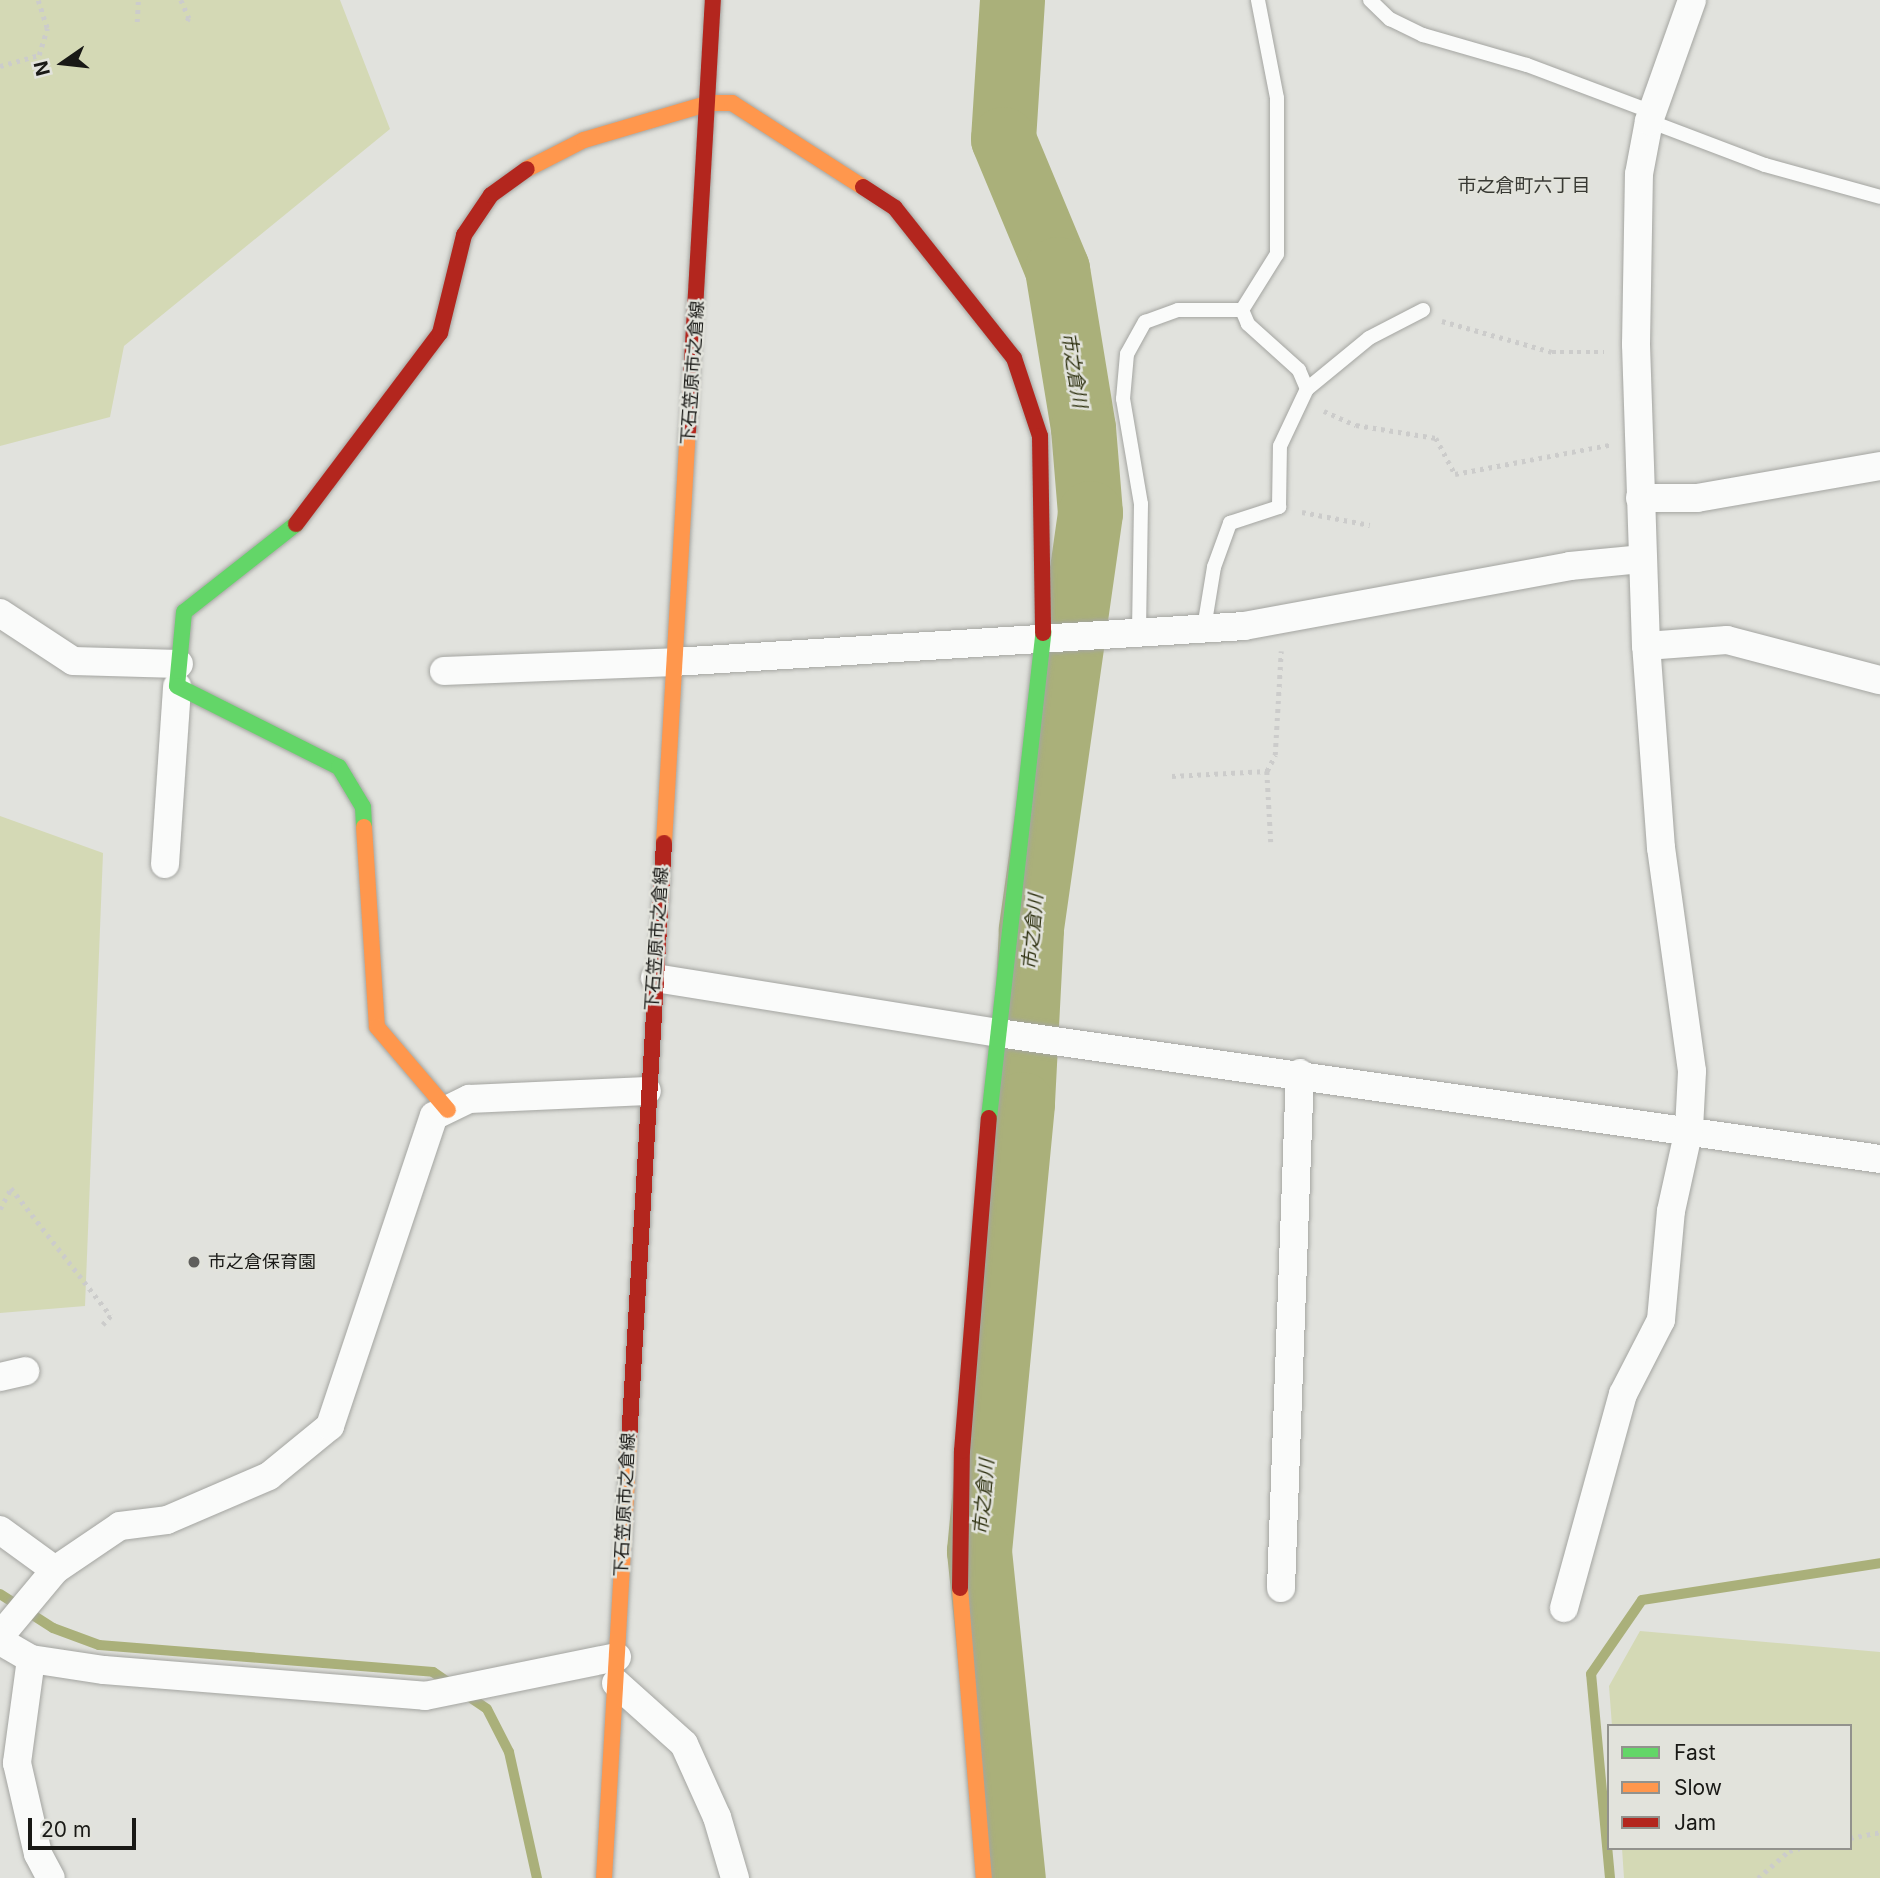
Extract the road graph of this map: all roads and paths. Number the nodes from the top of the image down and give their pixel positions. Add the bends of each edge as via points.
1 (38, 0) edge
2 (138, 0) edge
3 (181, 0) edge
4 (713, 0) edge
5 (1258, 0) edge
6 (1370, 0) edge
7 (1692, 0) edge
8 (137, 22) dead end
9 (186, 25) dead end
10 (0, 66) edge
11 (710, 103) junction
12 (1650, 116) junction
13 (1880, 197) edge
14 (1242, 310) junction
15 (1423, 310) joint
16 (1636, 344) junction
17 (1304, 395) junction
18 (1639, 438) junction
19 (1880, 466) edge
20 (1640, 498) junction
21 (1279, 507) junction
22 (1370, 524) dead end
23 (1641, 559) junction
24 (0, 613) edge
25 (1282, 619) junction
26 (1204, 628) junction
27 (1131, 632) junction
28 (1043, 640) junction
29 (1646, 646) junction
30 (674, 662) junction
31 (444, 671) dead end
32 (178, 675) junction
33 (1880, 680) edge
34 (1267, 771) junction
35 (1172, 776) dead end
36 (1271, 842) dead end
37 (166, 864) dead end
38 (655, 978) junction
39 (999, 1033) junction
40 (1300, 1073) junction
41 (647, 1091) junction
42 (448, 1110) junction
43 (1689, 1129) junction
44 (1880, 1158) edge
45 (0, 1209) edge
46 (103, 1325) dead end
47 (0, 1530) edge
48 (54, 1570) junction
49 (1281, 1588) dead end
50 (1564, 1608) dead end
51 (0, 1639) edge
52 (31, 1660) junction
53 (617, 1670) junction
54 (1880, 1832) edge
55 (1852, 1838) edge
56 (1792, 1850) edge
57 (51, 1878) edge
58 (604, 1878) edge
59 (735, 1878) edge
60 (984, 1878) edge
61 (1758, 1878) edge

1 - 10 path via 47,28 39,55
2 - 8 path
3 - 9 path via 189,18
4 - 11 street, 下石笠原市之倉線
5 - 14 lane via 1277,98 1277,254
6 - 12 lane via 1390,19 1444,44 1527,65
7 - 12 street
11 - 28 street via 732,103 895,208 1014,358 1040,436
11 - 30 street, 下石笠原市之倉線
11 - 32 street via 584,140 527,169 491,195 464,235 440,333 291,531 184,612
12 - 13 lane via 1765,165
12 - 16 street via 1639,174
14 - 17 lane via 1248,324 1299,370
14 - 27 lane via 1178,310 1145,322 1126,354 1123,399 1142,504
15 - 16 path via 1454,327 1552,352 1595,354
15 - 17 lane via 1369,338
16 - 18 street
17 - 18 path via 1356,425 1436,438 1455,474
17 - 21 lane via 1280,446
18 - 20 street
19 - 20 street via 1697,498
20 - 23 street
21 - 22 path
21 - 26 lane via 1230,523 1214,567
23 - 25 street via 1570,566
23 - 29 street
24 - 32 street via 73,661
25 - 26 street
25 - 34 path via 1275,755
26 - 27 street
27 - 28 street
28 - 30 street
28 - 39 street
29 - 33 street via 1727,640
29 - 43 street via 1661,848 1692,1071
30 - 31 street
30 - 38 street, 下石笠原市之倉線
32 - 37 street
32 - 42 street via 339,767 363,807 377,1027
34 - 35 path
34 - 36 path
38 - 39 street
38 - 41 street, 下石笠原市之倉線
39 - 40 street
39 - 60 street via 962,1451 959,1571
40 - 43 street
40 - 49 street
41 - 42 street via 469,1099
41 - 53 street, 下石笠原市之倉線
42 - 48 street via 435,1116 354,1344 330,1426 269,1476 167,1520 120,1526
43 - 44 street
43 - 50 street via 1671,1211 1661,1320 1623,1394
45 - 46 path via 11,1188 111,1316
47 - 48 street
48 - 51 street
51 - 52 street
52 - 53 street via 224,1683 425,1696 488,1682
52 - 57 street via 18,1763 37,1854
53 - 58 street, 下石笠原市之倉線
53 - 59 street via 684,1744 717,1817
54 - 55 path
56 - 61 path

